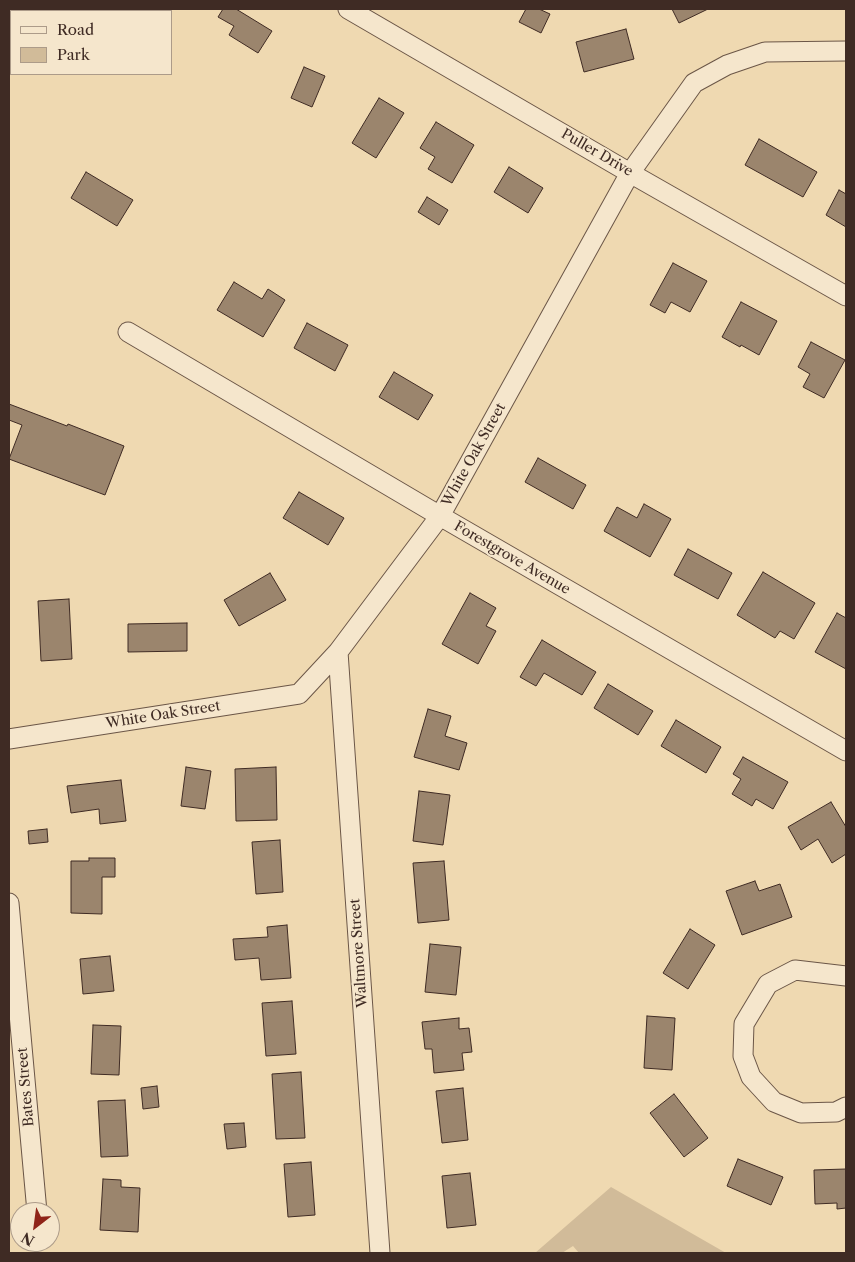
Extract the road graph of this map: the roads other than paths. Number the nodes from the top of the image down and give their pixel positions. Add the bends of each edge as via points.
1 (348, 9) edge
2 (846, 51) edge
3 (630, 173) junction
4 (846, 296) edge
5 (128, 332) dead end
6 (440, 516) junction
7 (338, 652) junction
8 (9, 739) edge
9 (846, 752) edge
10 (9, 903) edge
11 (846, 976) edge
12 (846, 1107) edge
13 (36, 1202) edge
14 (380, 1253) edge

1 - 3 street, Puller Drive
2 - 3 street, White Oak Street via 764,52 727,64 702,78 694,83
3 - 4 street, Puller Drive
3 - 6 street, White Oak Street
5 - 6 street, Forestgrove Avenue
6 - 7 street, White Oak Street
6 - 9 street, Forestgrove Avenue
7 - 8 street, White Oak Street via 299,694
7 - 14 street, Waltmore Street
10 - 13 street, Bates Street
11 - 12 street via 795,970 768,984 744,1024 743,1056 751,1077 774,1102 801,1113 836,1112

